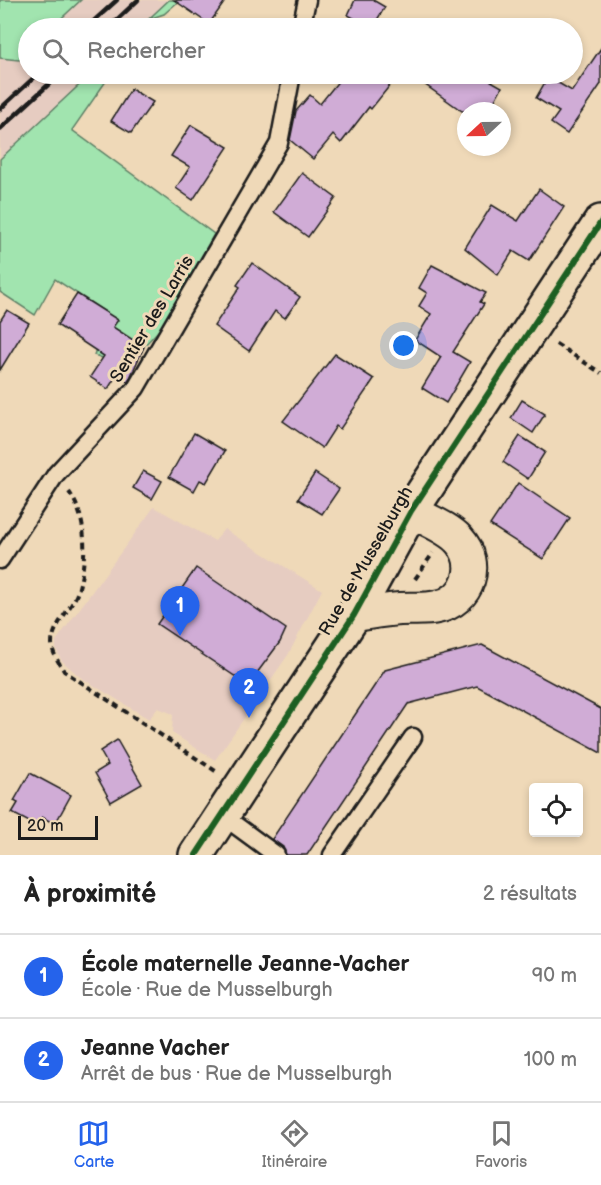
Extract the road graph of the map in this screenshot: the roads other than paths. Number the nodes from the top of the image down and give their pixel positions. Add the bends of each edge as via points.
1 (307, 0) edge
2 (303, 18) edge
3 (290, 84) edge
4 (601, 222) edge
5 (411, 512) junction
6 (0, 560) edge
7 (354, 615) junction
8 (413, 737) dead end
9 (223, 816) junction
10 (196, 855) edge
11 (276, 855) edge
12 (332, 855) edge

1 - 2 lane
3 - 6 lane, Sentier des Larris via 279,143 136,388 56,474
4 - 5 street, Rue de Musselburgh
5 - 7 street, Rue de Musselburgh
5 - 7 street via 444,528 468,554 471,573 464,591 452,602 436,607
7 - 9 street, Rue de Musselburgh
8 - 12 lane
9 - 10 street, Rue de Musselburgh
9 - 11 lane

